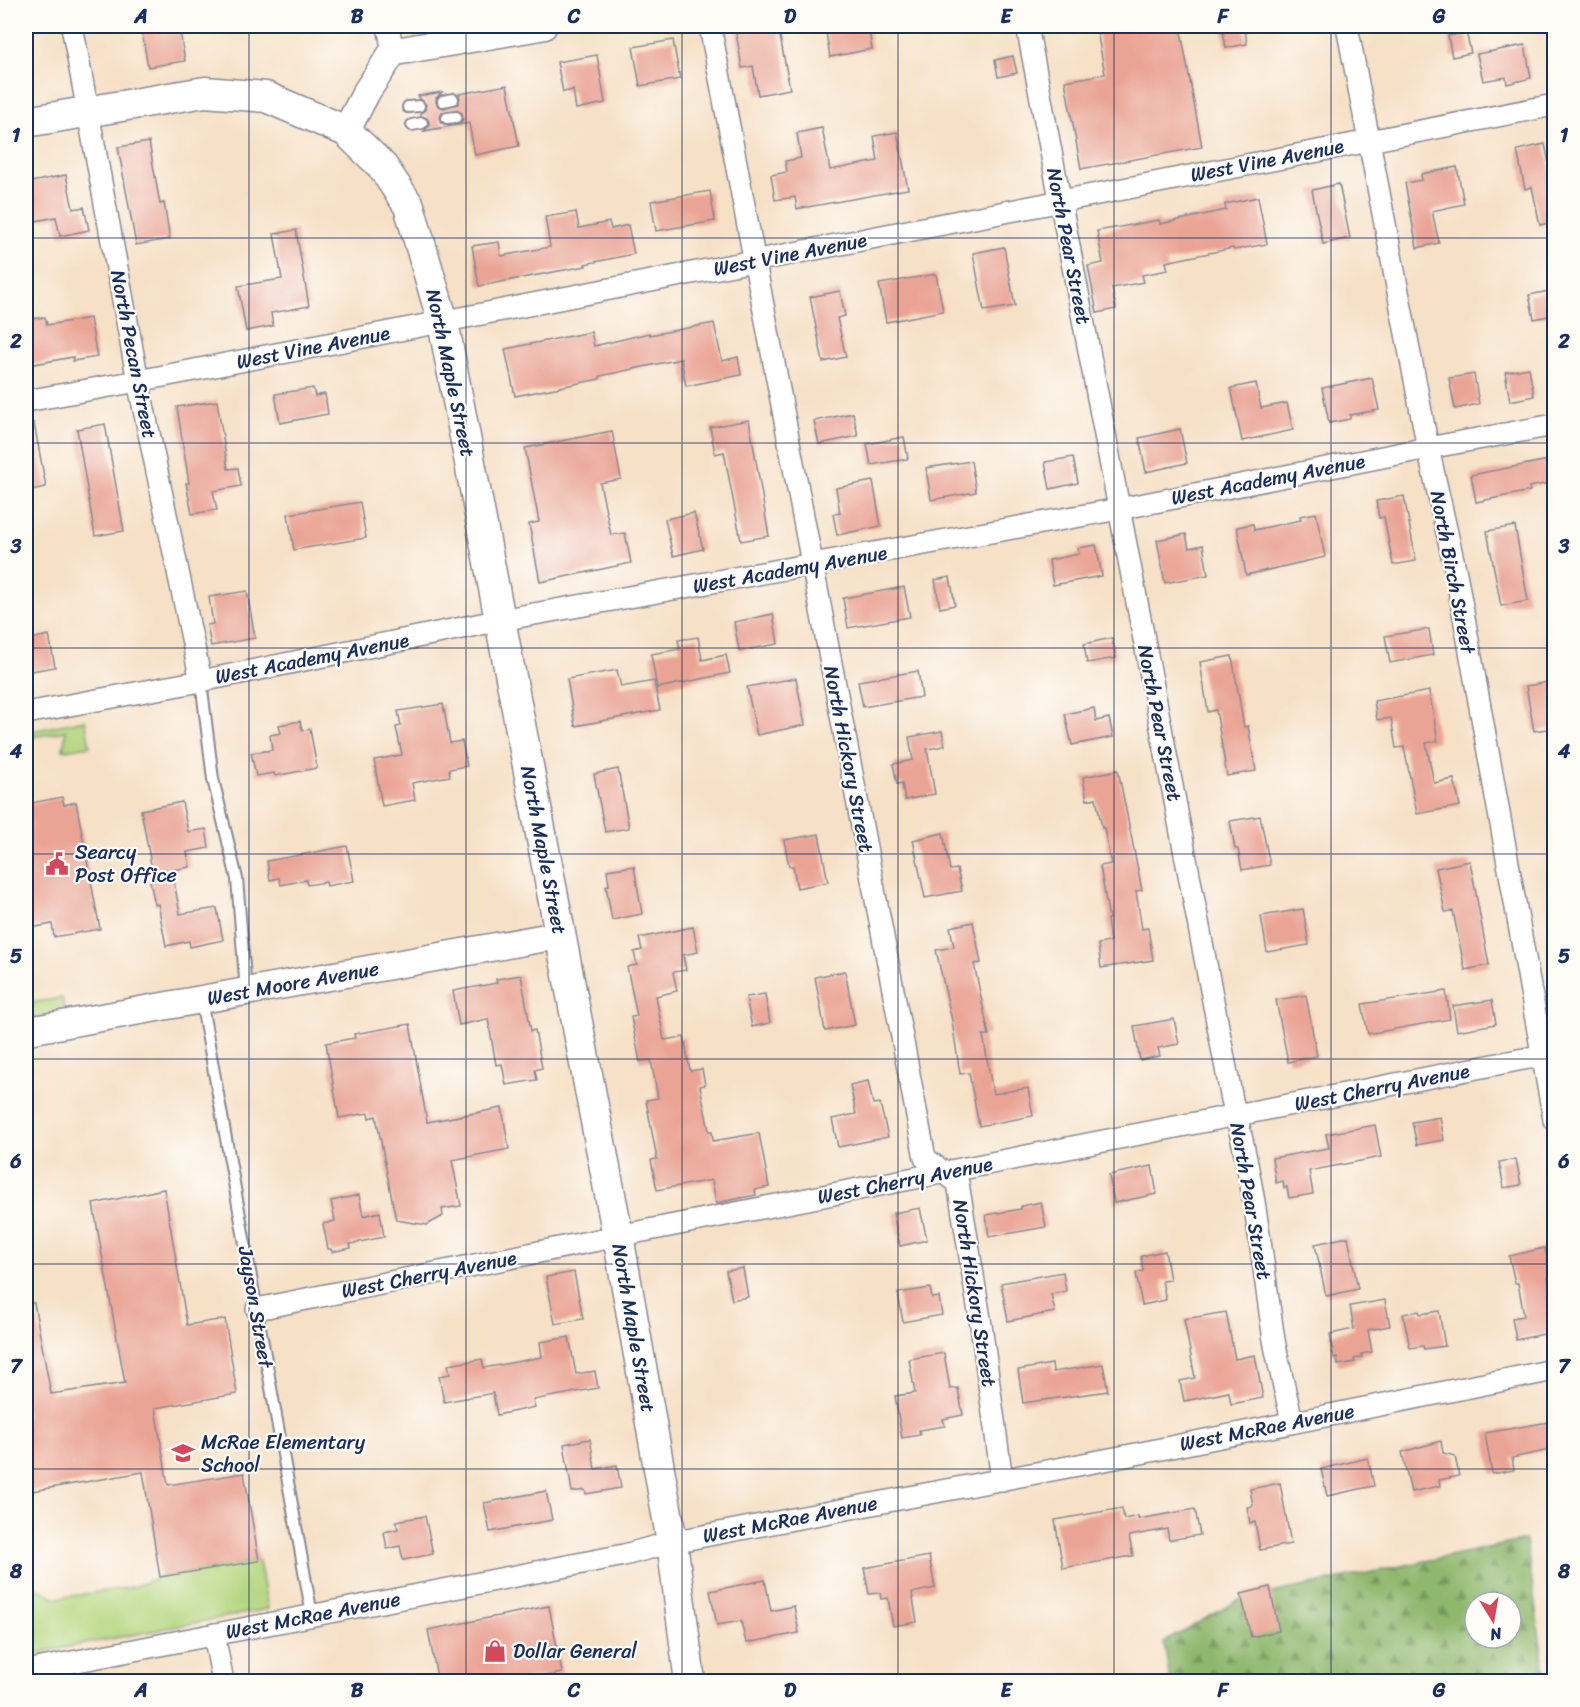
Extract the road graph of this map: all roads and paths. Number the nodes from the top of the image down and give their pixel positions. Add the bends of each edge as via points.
1 (72, 26) edge
2 (388, 26) edge
3 (543, 26) edge
4 (710, 26) edge
5 (1027, 26) edge
6 (1347, 26) edge
7 (393, 52) junction
8 (1554, 105) edge
9 (87, 111) junction
10 (26, 122) edge
11 (346, 131) junction
12 (1368, 140) junction
13 (1060, 200) junction
14 (754, 261) junction
15 (443, 322) junction
16 (138, 381) junction
17 (26, 401) edge
18 (1554, 425) edge
19 (1428, 448) junction
20 (1119, 509) junction
21 (813, 565) junction
22 (501, 620) junction
23 (201, 681) junction
24 (26, 712) edge
25 (560, 934) junction
26 (246, 992) junction
27 (201, 999) junction
28 (26, 1031) edge
29 (1548, 1055) edge
30 (1236, 1115) junction
31 (1554, 1120) edge
32 (944, 1172) junction
33 (618, 1236) junction
34 (257, 1309) junction
35 (1554, 1370) edge
36 (1292, 1421) junction
37 (1002, 1479) junction
38 (672, 1542) junction
39 (312, 1615) junction
40 (214, 1634) junction
41 (26, 1671) edge
42 (224, 1682) edge
43 (690, 1682) edge

1 - 9 street, North Pecan Street
2 - 7 street
3 - 7 street
4 - 14 street, North Hickory Street
5 - 13 street, North Pear Street
6 - 12 street, North Birch Street
7 - 11 street
8 - 12 street, West Vine Avenue
9 - 10 main road, North Maple Street
9 - 11 main road, North Maple Street via 205,92 266,97
9 - 16 street, North Pecan Street
11 - 15 main road, North Maple Street via 382,166 409,206
12 - 13 street, West Vine Avenue
12 - 19 street, North Birch Street
13 - 14 street, West Vine Avenue
13 - 20 street, North Pear Street
14 - 15 street, West Vine Avenue
14 - 21 street, North Hickory Street
15 - 16 street, West Vine Avenue
15 - 22 main road, North Maple Street
16 - 17 street, West Vine Avenue
16 - 23 street, North Pecan Street
18 - 19 street, West Academy Avenue
19 - 20 street, West Academy Avenue
19 - 29 street, North Birch Street via 1456,573
20 - 21 street, West Academy Avenue
20 - 30 street, North Pear Street
21 - 22 street, West Academy Avenue
21 - 32 street, North Hickory Street via 925,1158
22 - 23 street, West Academy Avenue
22 - 25 main road, North Maple Street
23 - 24 street, West Academy Avenue
23 - 26 lane via 213,778 237,879
25 - 26 street, West Moore Avenue
25 - 33 main road, North Maple Street
26 - 27 street, West Moore Avenue
27 - 28 street, West Moore Avenue
27 - 34 lane, Jayson Street
29 - 30 street, West Cherry Avenue
29 - 31 street, North Birch Street
30 - 32 street, West Cherry Avenue
30 - 36 street, North Pear Street
32 - 33 street, West Cherry Avenue
32 - 37 street, North Hickory Street via 958,1183
33 - 34 street, West Cherry Avenue
33 - 38 main road, North Maple Street
34 - 39 lane, Jayson Street
35 - 36 street, West McRae Avenue
36 - 37 street, West McRae Avenue
37 - 38 street, West McRae Avenue
38 - 39 street, West McRae Avenue via 624,1555
38 - 43 main road, North Maple Street
39 - 40 street, West McRae Avenue
40 - 41 street, West McRae Avenue
40 - 42 street

